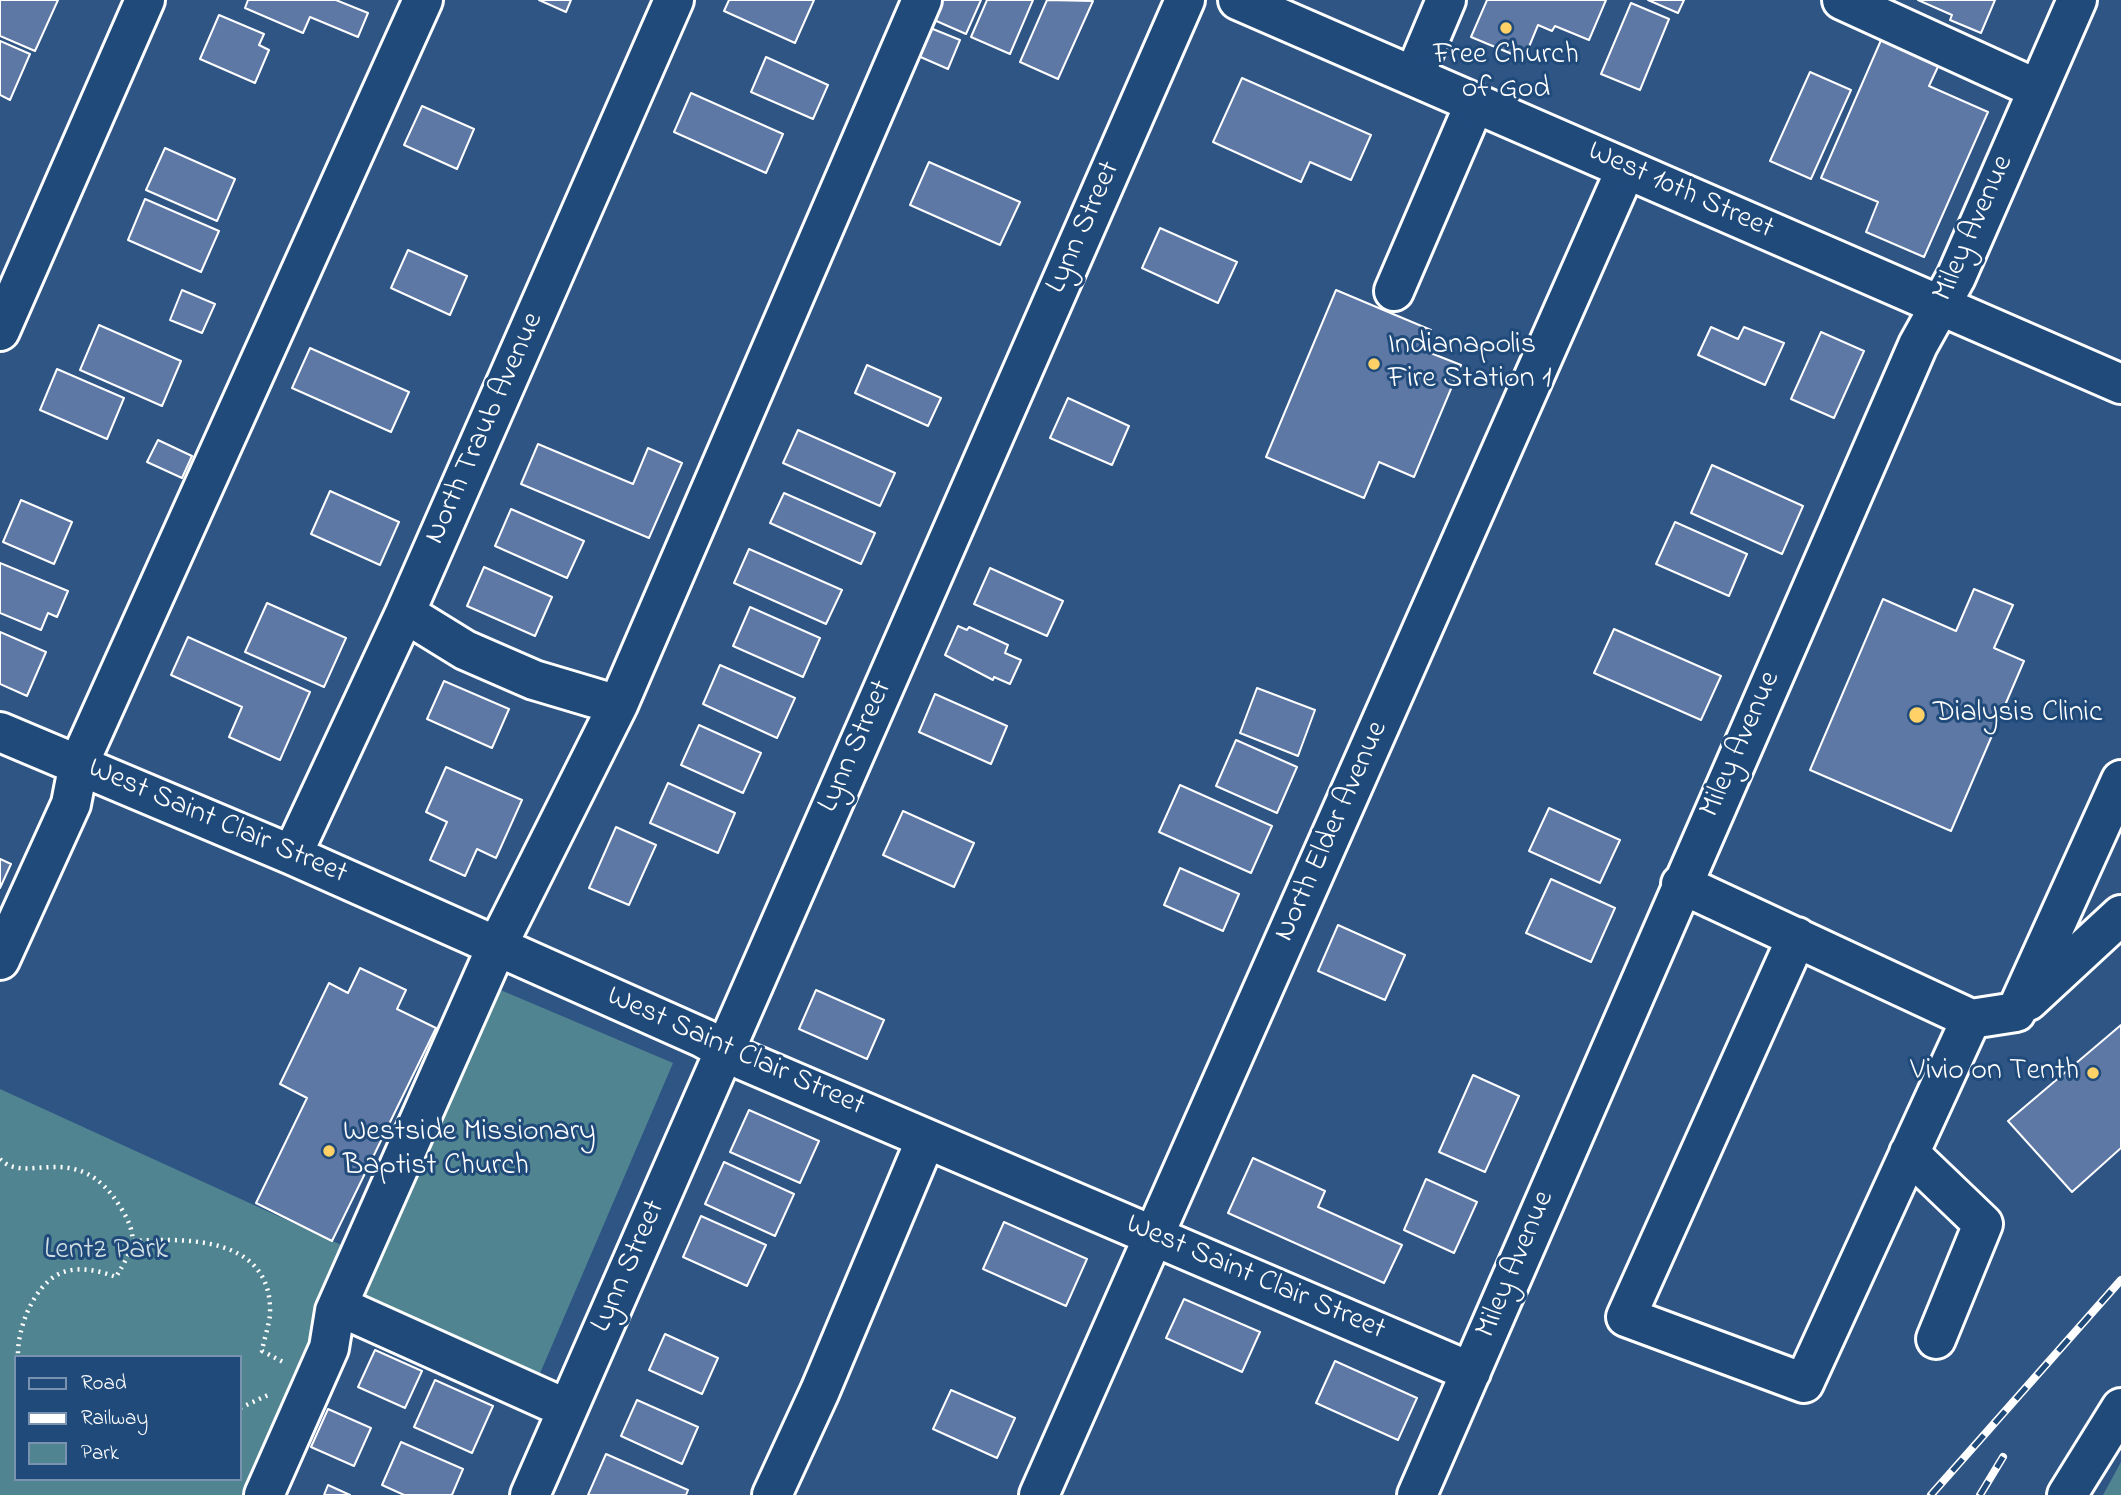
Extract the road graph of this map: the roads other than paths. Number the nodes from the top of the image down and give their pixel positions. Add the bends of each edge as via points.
1 (145, 0) edge
2 (423, 0) edge
3 (674, 0) edge
4 (922, 0) edge
5 (1185, 0) edge
6 (1238, 0) edge
7 (1446, 0) edge
8 (1842, 0) edge
9 (2077, 0) edge
10 (1413, 76) junction
11 (2037, 89) junction
12 (1475, 103) junction
13 (1626, 169) junction
14 (1394, 291) dead end
15 (1942, 306) junction
16 (0, 331) edge
17 (2121, 384) edge
18 (405, 613) junction
19 (618, 705) junction
20 (0, 732) edge
21 (79, 763) junction
22 (2121, 780) edge
23 (292, 855) junction
24 (1681, 884) junction
25 (2121, 915) edge
26 (1797, 937) junction
27 (497, 946) junction
28 (0, 960) edge
29 (2016, 1012) junction
30 (1971, 1019) junction
31 (724, 1050) junction
32 (926, 1139) junction
33 (1909, 1153) junction
34 (1152, 1235) junction
35 (338, 1306) junction
36 (1936, 1339) dead end
37 (1471, 1371) junction
38 (2121, 1408) edge
39 (567, 1409) junction
40 (264, 1495) edge
41 (530, 1495) edge
42 (772, 1495) edge
43 (1039, 1495) edge
44 (1417, 1495) edge
45 (2067, 1495) edge

1 - 16 street
2 - 21 street
3 - 18 street, North Traub Avenue
4 - 19 street
5 - 31 street, Lynn Street
6 - 10 street, West 10th Street
7 - 10 street
8 - 11 street
9 - 11 street, Miley Avenue
10 - 12 street, West 10th Street
11 - 15 street, Miley Avenue
12 - 13 street, West 10th Street
12 - 14 street
13 - 15 street, West 10th Street
13 - 34 street, North Elder Avenue
15 - 17 street, West 10th Street
15 - 24 street, Miley Avenue via 1918,345
18 - 19 street via 465,650 523,675
18 - 23 street, North Traub Avenue
19 - 27 street
20 - 21 street, West Saint Clair Street
21 - 23 street, West Saint Clair Street
21 - 28 street via 71,804
22 - 29 street
23 - 27 street, West Saint Clair Street
24 - 26 street
24 - 37 street, Miley Avenue
25 - 29 street
26 - 30 street
26 - 33 street via 1626,1317 1804,1384
27 - 31 street, West Saint Clair Street
27 - 35 street
29 - 30 street
30 - 33 street
31 - 32 street, West Saint Clair Street
31 - 39 street, Lynn Street
32 - 34 street, West Saint Clair Street
32 - 42 street
33 - 36 street via 1983,1224
34 - 37 street, West Saint Clair Street
34 - 43 street, North Elder Avenue
35 - 39 street
35 - 40 street via 329,1348
37 - 44 street, Miley Avenue
38 - 45 street
39 - 41 street, Lynn Street

